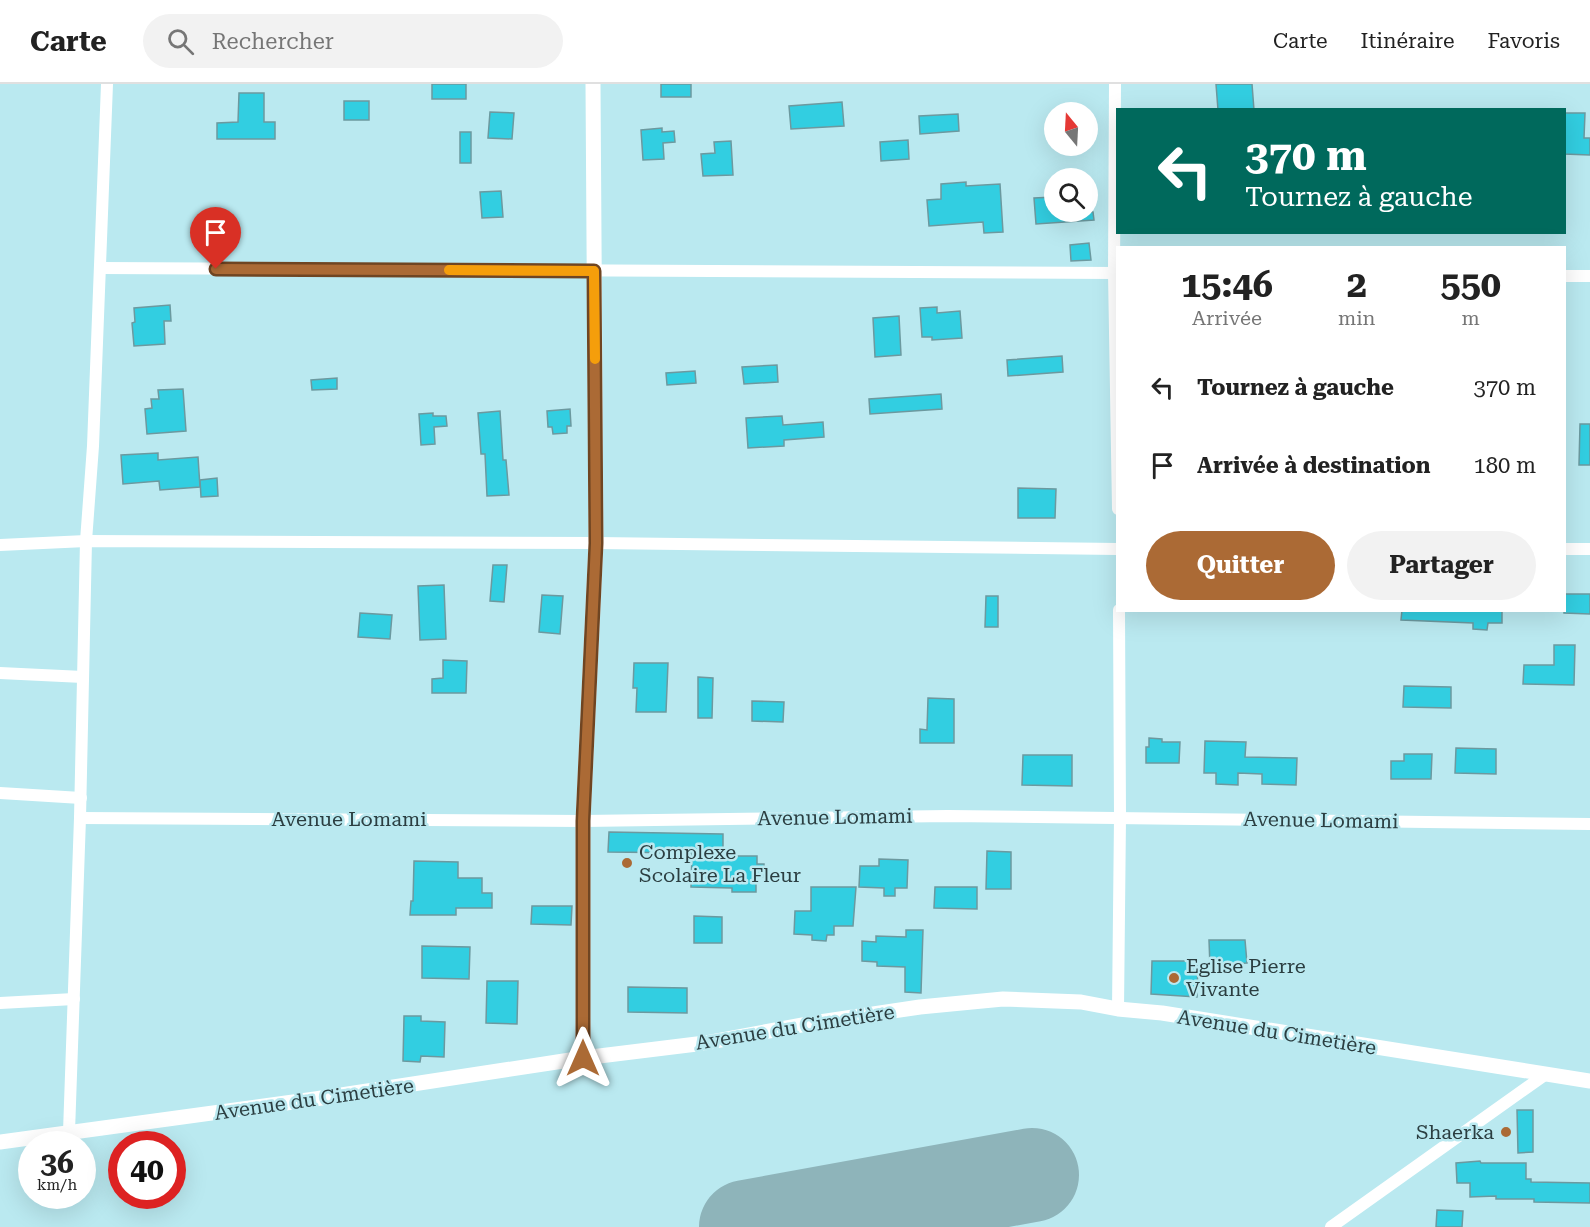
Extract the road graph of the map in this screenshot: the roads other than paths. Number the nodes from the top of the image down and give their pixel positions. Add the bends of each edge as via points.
1 (108, 84) edge
2 (593, 84) edge
3 (1115, 84) edge
4 (101, 268) junction
5 (594, 271) junction
6 (1116, 273) edge
7 (1566, 276) edge
8 (1590, 276) edge
9 (86, 541) junction
10 (596, 543) junction
11 (0, 545) edge
12 (1116, 549) edge
13 (1566, 549) edge
14 (1590, 549) edge
15 (1119, 612) edge
16 (0, 673) edge
17 (83, 677) junction
18 (0, 793) edge
19 (81, 798) junction
20 (1120, 817) junction
21 (81, 818) junction
22 (583, 821) junction
23 (1590, 824) edge
24 (74, 999) junction
25 (0, 1003) edge
26 (1118, 1009) junction
27 (583, 1058) junction
28 (1546, 1074) junction
29 (1590, 1081) edge
30 (69, 1131) edge
31 (78, 1131) edge
32 (18, 1139) edge
33 (0, 1142) edge
34 (1331, 1227) edge

1 - 4 street
2 - 5 street
3 - 6 street
4 - 5 street
4 - 9 street
5 - 6 street
5 - 10 street
7 - 8 street
9 - 10 street
9 - 11 street
9 - 17 street
10 - 12 street
10 - 22 street
13 - 14 street
15 - 20 street
16 - 17 street
17 - 19 street
18 - 19 street
19 - 21 street
20 - 22 street, Avenue Lomami
20 - 23 street, Avenue Lomami
20 - 26 street
21 - 22 street, Avenue Lomami
21 - 24 street
22 - 27 street
24 - 25 street
24 - 30 street
26 - 27 street, Avenue du Cimetière via 1081,1002 1003,999 920,1007 705,1043
26 - 28 street, Avenue du Cimetière
27 - 31 street, Avenue du Cimetière
28 - 29 street, Avenue du Cimetière
28 - 34 street
32 - 33 street, Avenue du Cimetière

